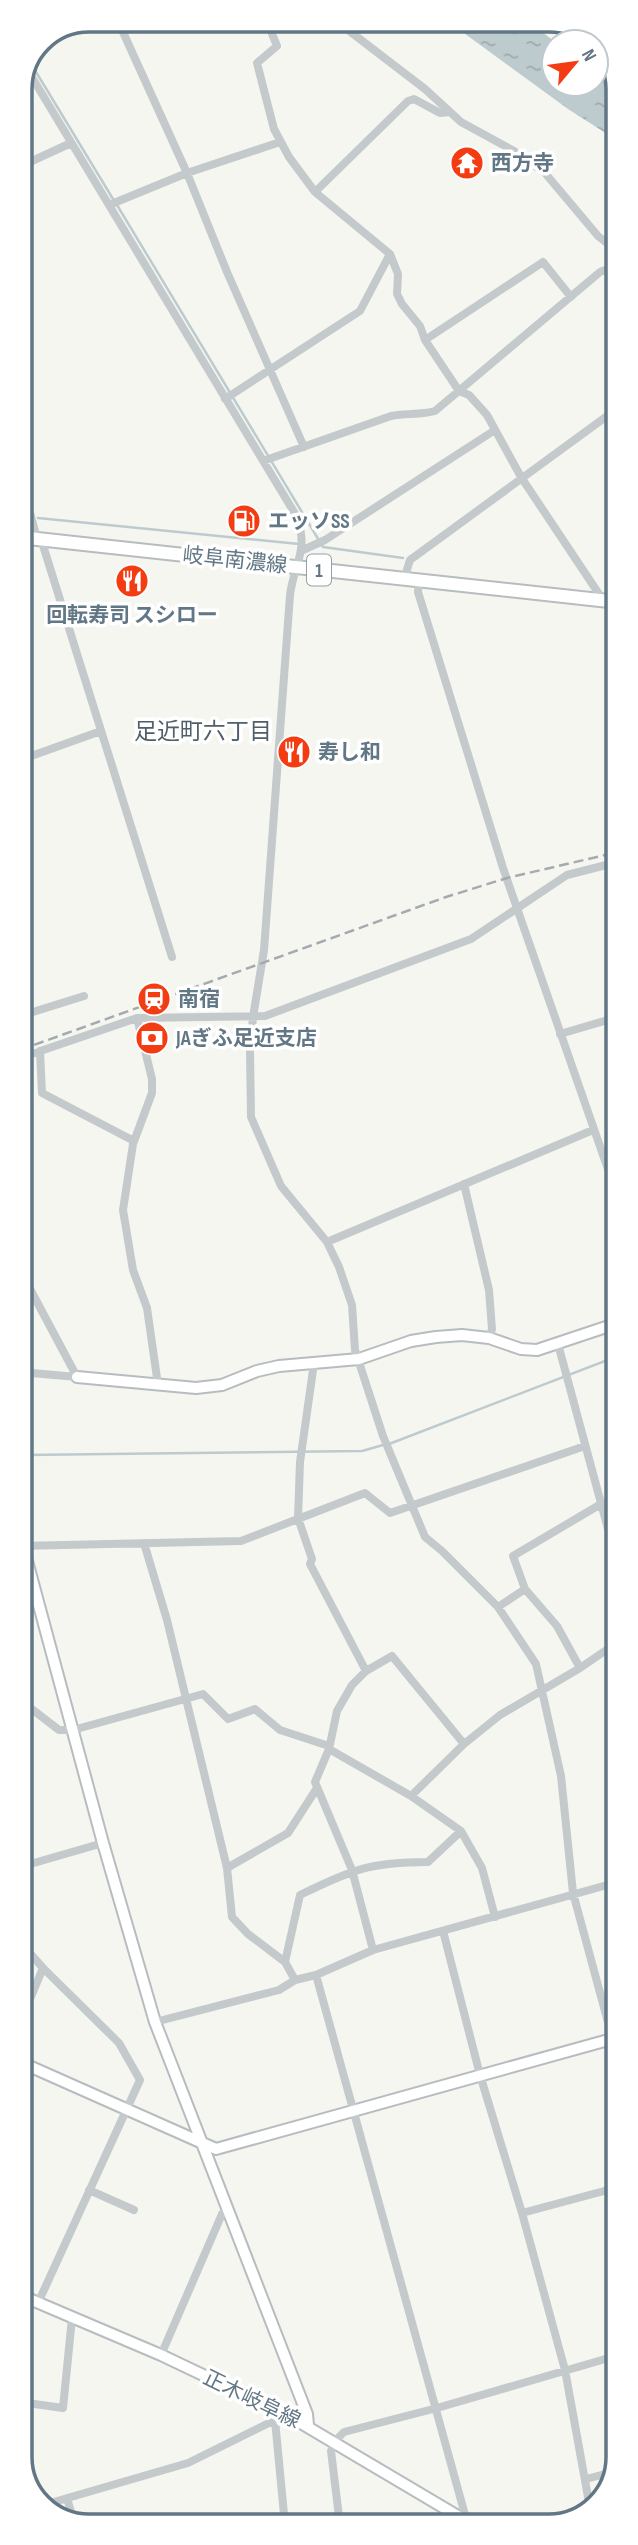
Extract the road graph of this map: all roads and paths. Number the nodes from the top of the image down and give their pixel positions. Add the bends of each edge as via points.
1 (123, 32) edge
2 (271, 32) edge
3 (351, 32) edge
4 (33, 79) edge
5 (450, 112) junction
6 (280, 142) junction
7 (71, 143) junction
8 (32, 161) edge
9 (187, 173) junction
10 (315, 192) junction
11 (109, 205) junction
12 (606, 242) edge
13 (390, 254) junction
14 (606, 272) edge
15 (571, 297) junction
16 (425, 340) junction
17 (270, 371) junction
18 (459, 391) junction
19 (225, 399) junction
20 (606, 417) edge
21 (495, 430) junction
22 (304, 447) junction
23 (263, 461) junction
24 (521, 477) junction
25 (32, 519) edge
26 (32, 538) edge
27 (39, 539) junction
28 (303, 550) junction
29 (297, 567) junction
30 (404, 579) junction
31 (419, 581) junction
32 (603, 600) junction
33 (606, 600) edge
34 (101, 732) junction
35 (32, 756) edge
36 (606, 865) edge
37 (516, 907) junction
38 (172, 957) dead end
39 (84, 996) dead end
40 (32, 1012) edge
41 (253, 1017) junction
42 (137, 1018) junction
43 (606, 1021) edge
44 (560, 1034) junction
45 (40, 1051) junction
46 (32, 1054) edge
47 (593, 1129) junction
48 (134, 1141) junction
49 (606, 1165) edge
50 (464, 1184) junction
51 (327, 1242) junction
52 (32, 1293) edge
53 (606, 1327) edge
54 (489, 1338) junction
55 (558, 1344) junction
56 (359, 1359) junction
57 (314, 1363) junction
58 (32, 1373) edge
59 (77, 1377) junction
60 (158, 1385) junction
61 (584, 1446) junction
62 (601, 1504) junction
63 (412, 1506) junction
64 (298, 1518) junction
65 (606, 1522) edge
66 (144, 1543) junction
67 (32, 1546) edge
68 (32, 1582) edge
69 (525, 1589) junction
70 (498, 1607) junction
71 (606, 1650) edge
72 (580, 1668) junction
73 (366, 1671) junction
74 (542, 1691) junction
75 (186, 1698) junction
76 (32, 1709) edge
77 (73, 1730) junction
78 (464, 1744) junction
79 (329, 1748) junction
80 (317, 1788) junction
81 (411, 1796) junction
82 (461, 1831) junction
83 (103, 1843) junction
84 (32, 1864) edge
85 (227, 1868) junction
86 (352, 1870) junction
87 (606, 1885) edge
88 (573, 1893) junction
89 (495, 1917) junction
90 (443, 1931) junction
91 (373, 1950) junction
92 (32, 1956) edge
93 (285, 1962) junction
94 (43, 1968) junction
95 (316, 1975) junction
96 (295, 1980) junction
97 (32, 1994) edge
98 (606, 2007) edge
99 (155, 2022) junction
100 (606, 2040) edge
101 (32, 2067) edge
102 (480, 2075) junction
103 (127, 2107) junction
104 (354, 2110) junction
105 (203, 2145) junction
106 (89, 2190) junction
107 (606, 2190) edge
108 (134, 2210) dead end
109 (227, 2211) junction
110 (522, 2213) junction
111 (32, 2300) edge
112 (38, 2303) junction
113 (72, 2318) junction
114 (161, 2355) junction
115 (606, 2359) edge
116 (565, 2370) junction
117 (32, 2404) edge
118 (437, 2408) junction
119 (278, 2416) junction
120 (308, 2425) junction
121 (335, 2441) junction
122 (603, 2475) edge
123 (586, 2479) junction
124 (589, 2497) edge
125 (67, 2498) junction
126 (54, 2502) edge
127 (71, 2511) edge
128 (284, 2513) edge
129 (339, 2514) edge
130 (454, 2514) edge
131 (466, 2514) edge

1 - 9 street
2 - 6 street via 277,46 257,64
3 - 5 street
4 - 7 street
5 - 10 street via 440,113 414,99 408,102
5 - 12 street via 545,173
6 - 9 street
6 - 10 street
7 - 8 street
7 - 11 street
9 - 11 street
9 - 17 street
10 - 13 street
11 - 19 street
13 - 16 street via 398,274 397,294
13 - 17 street via 360,311
14 - 15 street
15 - 16 street via 543,262
15 - 18 street
16 - 18 street
17 - 19 street
17 - 22 street
18 - 21 street via 469,395
18 - 22 street via 435,411 391,416
19 - 23 street
20 - 24 street
21 - 24 street
21 - 28 street
22 - 23 street
23 - 28 street via 297,517
24 - 30 street via 410,560
24 - 32 street
25 - 27 street
26 - 27 main road, 岐阜南濃線 / 1
27 - 29 main road, 岐阜南濃線 / 1
27 - 34 street
28 - 29 street
29 - 30 main road, 岐阜南濃線 / 1
29 - 41 street via 290,595 264,950
30 - 31 main road, 岐阜南濃線 / 1
31 - 32 main road, 岐阜南濃線 / 1
31 - 37 street via 418,592
32 - 33 main road, 岐阜南濃線 / 1
34 - 35 street
34 - 38 street
36 - 37 street via 567,875
37 - 41 street via 471,939
37 - 44 street
39 - 40 street
41 - 42 street
41 - 51 street via 251,1117 281,1186
42 - 45 street
42 - 48 street via 152,1093
43 - 44 street
44 - 47 street
45 - 46 street
45 - 48 street via 42,1093
47 - 49 street
47 - 50 street
48 - 60 street via 123,1210 133,1270 147,1308
50 - 51 street
50 - 54 street via 489,1290
51 - 56 street via 352,1305
52 - 59 street
53 - 55 street
54 - 55 street via 537,1350
54 - 56 street via 462,1335 411,1341
55 - 61 street
56 - 57 street
56 - 63 street via 383,1436
57 - 60 street via 268,1368 222,1385
57 - 64 street via 300,1462
58 - 59 street
59 - 60 street
61 - 62 street
61 - 63 street
62 - 65 street
62 - 69 street via 513,1556
63 - 64 street via 390,1513 365,1493
63 - 70 street via 425,1538
64 - 66 street via 241,1541
64 - 73 street via 310,1564
66 - 67 street
66 - 75 street
68 - 77 street
69 - 70 street
69 - 72 street via 557,1626
70 - 74 street via 536,1664
71 - 72 street
72 - 74 street
73 - 78 street via 392,1656
73 - 79 street via 337,1711
74 - 78 street via 500,1715
74 - 88 street via 561,1776
75 - 77 street
75 - 79 street via 203,1694 228,1719 255,1709 280,1730
75 - 85 street
76 - 77 street via 59,1730
77 - 83 street
78 - 81 street
79 - 80 street via 315,1782
79 - 81 street
80 - 85 street via 288,1833
80 - 86 street
81 - 82 street
82 - 86 street via 428,1862
82 - 89 street via 482,1868
83 - 84 street
83 - 99 street
85 - 93 street via 232,1917
86 - 91 street
86 - 93 street via 300,1895
87 - 88 street
88 - 89 street
88 - 98 street
89 - 90 street
90 - 91 street
90 - 102 street
91 - 95 street
92 - 94 street
93 - 96 street
94 - 97 street
94 - 103 street via 119,2043 140,2080
95 - 96 street
95 - 104 street
96 - 99 street via 279,1990
99 - 105 street
100 - 102 street
101 - 103 street
102 - 104 street
102 - 110 street
103 - 105 street
103 - 106 street
104 - 105 street via 216,2149
104 - 118 street
105 - 109 street
106 - 108 street
106 - 112 street
107 - 110 street
109 - 114 street
109 - 120 street
110 - 116 street
111 - 112 street, 正木岐阜線
112 - 113 street, 正木岐阜線
113 - 114 street, 正木岐阜線
113 - 117 street via 63,2408
114 - 119 street, 正木岐阜線
115 - 116 street
116 - 118 street
116 - 123 street
118 - 121 street via 344,2432
118 - 131 street
119 - 120 street, 正木岐阜線
119 - 125 street via 188,2463
119 - 128 street
120 - 121 street, 正木岐阜線
121 - 129 street via 331,2451
121 - 130 street, 正木岐阜線
122 - 123 street
123 - 124 street
125 - 126 street
125 - 127 street

